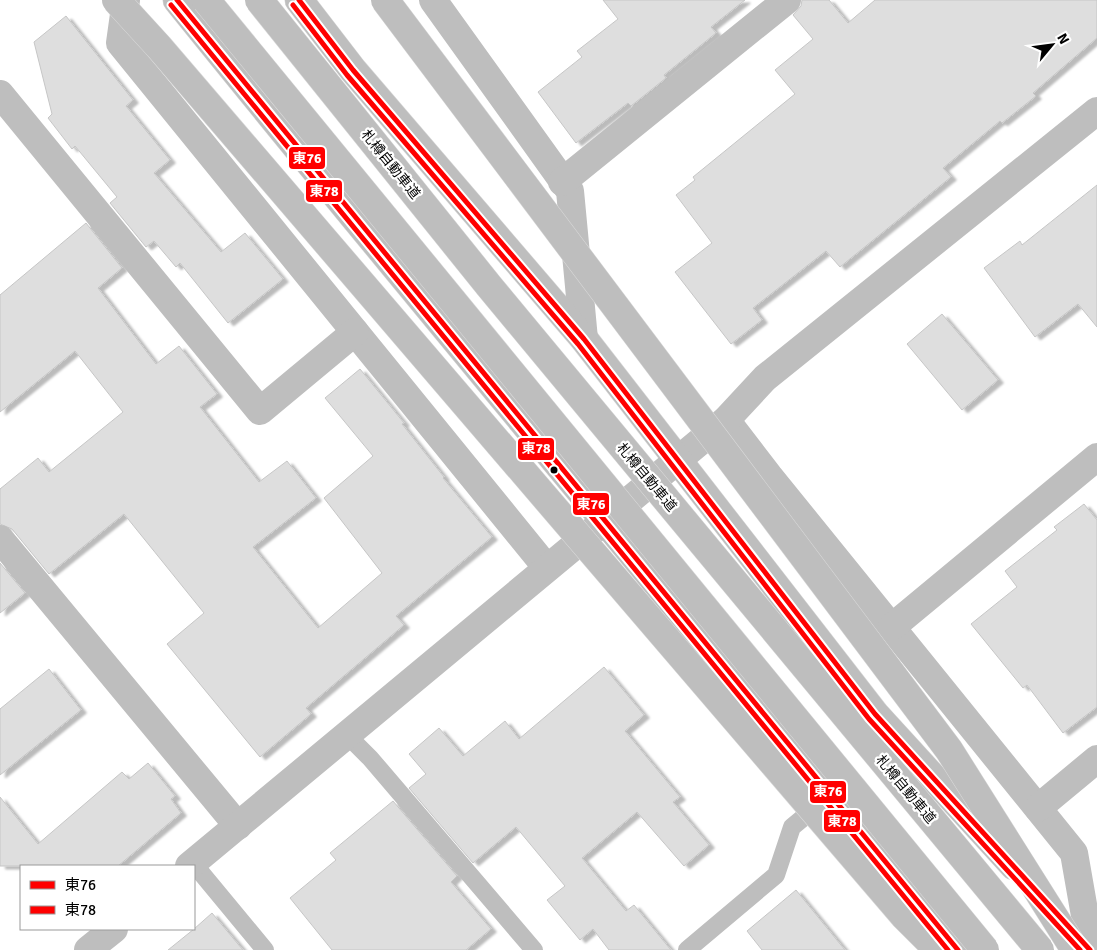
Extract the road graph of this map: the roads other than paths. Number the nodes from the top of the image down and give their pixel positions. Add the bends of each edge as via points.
1 (116, 0) edge
2 (126, 0) edge
3 (177, 0) edge
4 (206, 0) edge
5 (259, 0) edge
6 (299, 0) edge
7 (386, 0) edge
8 (433, 0) edge
9 (787, 0) edge
10 (0, 94) edge
11 (1097, 111) edge
12 (562, 182) junction
13 (355, 332) junction
14 (584, 339) junction
15 (726, 420) junction
16 (1097, 457) edge
17 (678, 460) junction
18 (604, 521) junction
19 (0, 539) edge
20 (547, 568) junction
21 (892, 627) junction
22 (347, 735) junction
23 (1097, 759) edge
24 (832, 794) junction
25 (1038, 808) junction
26 (238, 826) junction
27 (191, 865) edge
28 (195, 870) edge
29 (113, 930) edge
30 (88, 950) edge
31 (265, 950) edge
32 (534, 950) edge
33 (687, 950) edge
34 (938, 950) edge
35 (958, 950) edge
36 (985, 950) edge
37 (1040, 950) edge
38 (1075, 950) edge
39 (1090, 950) edge

1 - 34 main road, bridge via 898,908
2 - 13 main road via 120,42
3 - 18 main road via 354,220
4 - 36 main road, bridge
5 - 37 main road, 札樽自動車道, bridge via 488,286
6 - 14 main road via 353,70
7 - 38 main road, bridge via 949,750
8 - 12 main road
9 - 12 main road
10 - 13 main road via 260,411
11 - 15 main road via 765,378
12 - 14 main road via 570,192
13 - 20 main road
14 - 17 main road
15 - 17 main road
15 - 21 main road
16 - 21 main road
17 - 18 main road
17 - 39 main road via 875,714
18 - 20 main road
18 - 24 main road
19 - 26 main road
20 - 22 main road
21 - 25 main road
22 - 26 main road
22 - 32 lane
23 - 25 main road
24 - 33 lane via 792,827 776,875
24 - 35 main road
25 - 39 main road via 1074,853
26 - 27 main road
28 - 31 lane
29 - 30 main road

